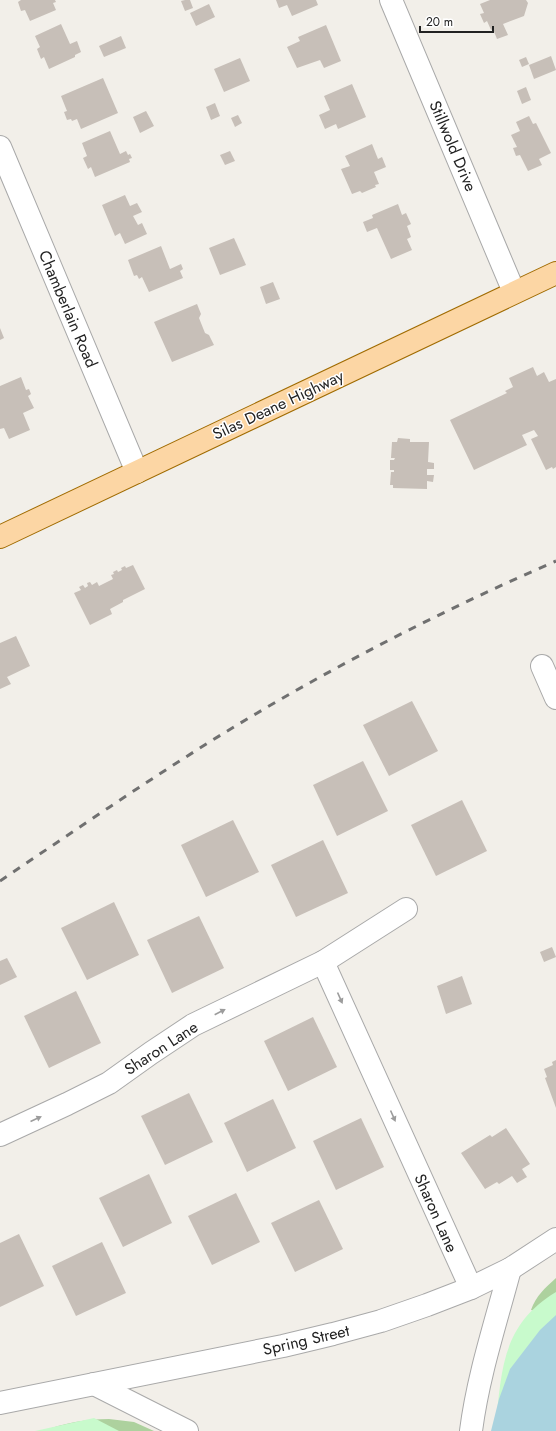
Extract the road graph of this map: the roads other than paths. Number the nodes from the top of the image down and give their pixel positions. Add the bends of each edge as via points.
1 (391, 0) edge
2 (0, 147) edge
3 (556, 272) edge
4 (514, 292) junction
5 (137, 472) junction
6 (0, 537) edge
7 (542, 666) dead end
8 (556, 698) edge
9 (406, 909) dead end
10 (324, 962) junction
11 (0, 1135) edge
12 (556, 1239) edge
13 (510, 1269) junction
14 (470, 1288) junction
15 (94, 1384) junction
16 (0, 1403) edge
17 (187, 1431) edge
18 (471, 1431) edge

1 - 4 street, Stillwold Drive
2 - 5 street, Chamberlain Road
3 - 4 main road, Silas Deane Highway
4 - 5 main road, Silas Deane Highway
5 - 6 main road, Silas Deane Highway
7 - 8 street
9 - 10 street, Sharon Lane
11 -> 10 street, Sharon Lane via 109,1082 193,1026
10 -> 14 street, Sharon Lane
12 - 13 street, Spring Street
13 - 14 street, Spring Street
13 - 18 street via 482,1376
14 - 15 street, Spring Street via 394,1317 333,1334
15 - 16 street, Spring Street
15 - 17 street

